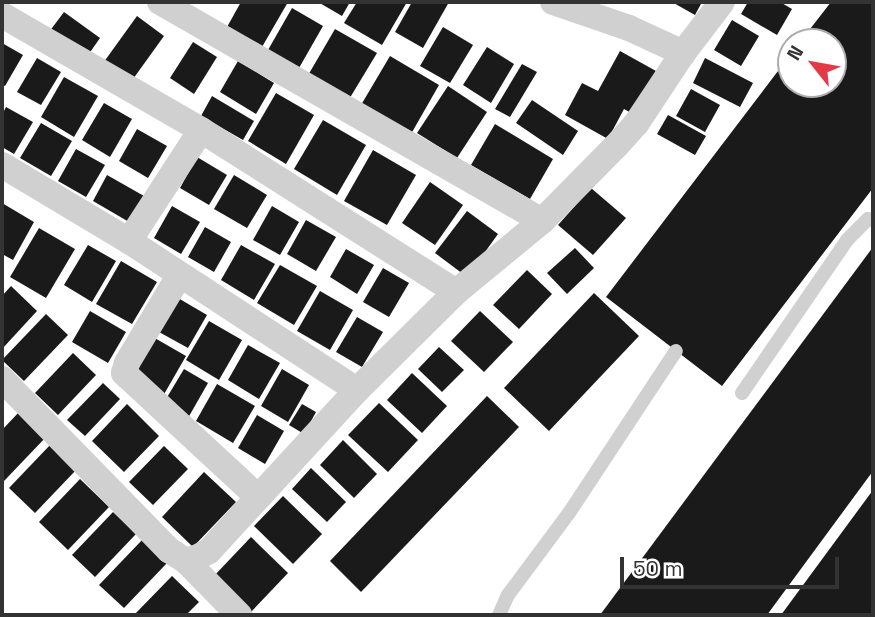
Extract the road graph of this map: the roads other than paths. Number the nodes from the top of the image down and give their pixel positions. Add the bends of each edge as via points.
1 (160, 2) edge
2 (553, 2) edge
3 (722, 2) edge
4 (2, 15) edge
5 (683, 53) junction
6 (201, 130) junction
7 (2, 165) edge
8 (873, 220) edge
9 (542, 221) junction
10 (129, 241) junction
11 (179, 276) junction
12 (456, 292) junction
13 (676, 351) dead end
14 (2, 379) edge
15 (357, 390) junction
16 (742, 393) dead end
17 (258, 497) junction
18 (186, 561) junction
19 (239, 615) edge
20 (499, 615) edge

1 - 9 street
2 - 5 street via 629,28
3 - 5 street
4 - 6 street
5 - 9 street via 635,124
6 - 10 street
6 - 12 street
7 - 10 street
8 - 16 lane via 868,219 847,240
9 - 12 street
10 - 11 street
11 - 15 street
11 - 17 street via 124,373
12 - 15 street
13 - 20 lane via 569,513 508,594
14 - 18 street via 146,528
15 - 17 street
17 - 18 street via 209,551
18 - 19 street

